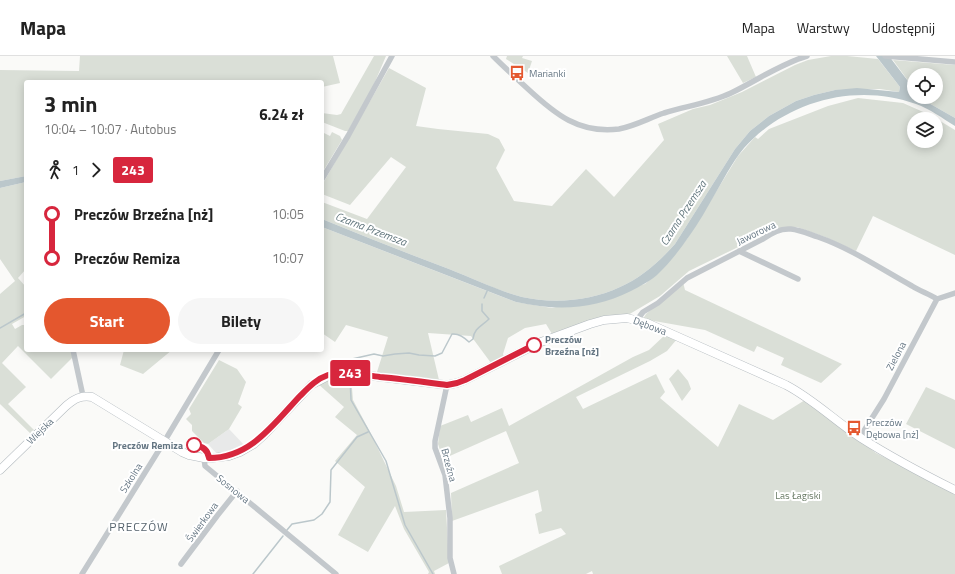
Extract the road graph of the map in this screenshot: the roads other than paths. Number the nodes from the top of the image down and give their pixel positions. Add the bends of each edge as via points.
1 (392, 56) edge
2 (493, 56) edge
3 (807, 56) edge
4 (885, 56) edge
5 (892, 57) edge
6 (955, 62) edge
7 (324, 176) edge
8 (739, 251) junction
9 (798, 279) dead end
10 (955, 293) edge
11 (937, 299) junction
12 (637, 320) junction
13 (73, 352) edge
14 (218, 352) edge
15 (447, 385) junction
16 (83, 396) junction
17 (860, 437) junction
18 (164, 442) junction
19 (204, 458) junction
20 (0, 470) edge
21 (955, 490) edge
22 (237, 491) junction
23 (182, 564) dead end
24 (82, 574) edge
25 (336, 574) edge
26 (454, 574) edge

1 - 7 street
2 - 3 street via 543,103 565,119 585,127 608,130 626,127 670,111 720,98
4 - 5 street
5 - 6 street
8 - 9 street
8 - 11 street, Jaworowa via 779,230 797,230 866,258
8 - 12 street, Jaworowa via 687,278 658,303 643,312
10 - 11 street
11 - 17 street, Zielona via 884,399
12 - 15 street, Dębowa via 617,318 590,324 541,342 465,380
12 - 17 street, Dębowa via 786,385 804,395
13 - 16 street
14 - 18 street, Szkolna
15 - 19 street, Dębowa via 347,373 330,375 311,385 254,444 229,456
15 - 26 street, Brzeźna via 435,448 445,475 450,518 450,558
16 - 18 street via 100,401
16 - 20 street, Wiejska via 66,406
17 - 21 street, Dębowa
18 - 19 street via 189,455
18 - 24 street, Szkolna
19 - 22 street, Sosnowa via 205,466
22 - 23 street, Świerkowa
22 - 25 street, Sosnowa

